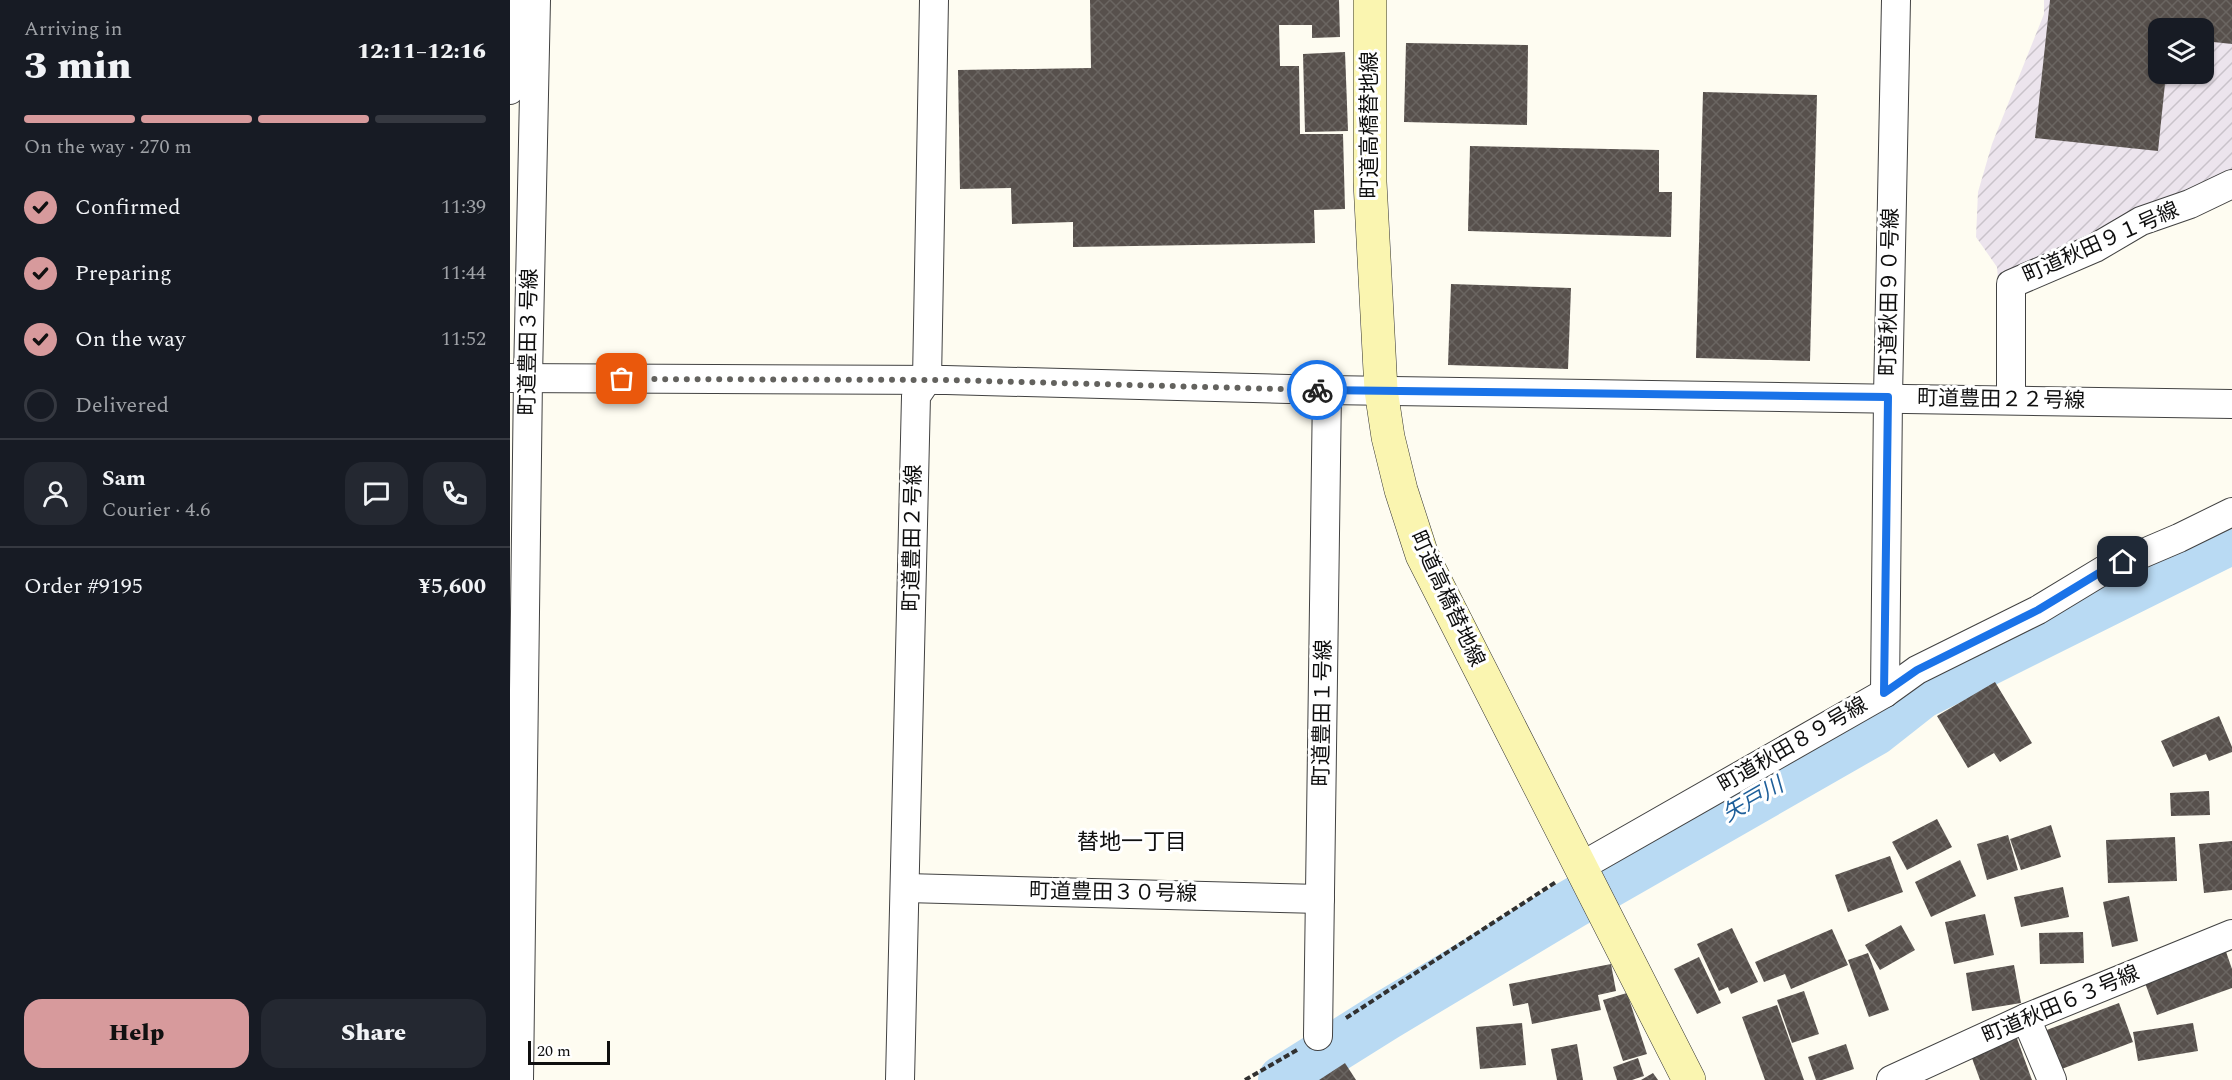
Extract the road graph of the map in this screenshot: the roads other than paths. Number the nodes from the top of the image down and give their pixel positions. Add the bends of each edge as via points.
1 (512, 0) edge
2 (536, 0) edge
3 (934, 0) edge
4 (1370, 0) edge
5 (1896, 0) edge
6 (510, 90) edge
7 (2232, 184) edge
8 (519, 378) edge
9 (927, 380) junction
10 (1327, 390) junction
11 (1381, 390) junction
12 (1888, 397) junction
13 (2011, 400) junction
14 (2232, 404) edge
15 (2232, 512) edge
16 (1884, 693) junction
17 (1580, 867) junction
18 (906, 888) junction
19 (1320, 898) junction
20 (2232, 934) edge
21 (2026, 1018) junction
22 (1318, 1036) road end
23 (519, 1080) edge
24 (900, 1080) edge
25 (1689, 1080) edge
26 (1891, 1080) edge
27 (2052, 1080) edge

1 - 6 street
2 - 8 street, 町道豊田３号線
3 - 9 street, 町道豊田２号線
4 - 11 street, 町道高橋替地線 via 1370,182
5 - 12 street, 町道秋田９０号線
7 - 13 street, 町道秋田９１号線 via 2141,221 2095,248 2010,284
8 - 9 street, 町道豊田２２号線
8 - 23 street, 町道豊田３号線
9 - 10 street, 町道豊田２２号線
9 - 18 street, 町道豊田２号線 via 916,396
10 - 11 street, 町道豊田２２号線
10 - 19 street, 町道豊田１号線
11 - 12 street, 町道豊田２２号線
11 - 17 street, 町道高橋替地線 via 1401,490 1422,555
12 - 13 street, 町道豊田２２号線
12 - 16 street, 町道秋田９０号線
13 - 14 street, 町道豊田２２号線
15 - 16 street, 町道秋田８９号線 via 2104,570 2038,610 1917,670
16 - 17 street, 町道秋田８９号線
17 - 25 street, 町道高橋替地線
18 - 19 street, 町道豊田３０号線
18 - 24 street, 町道豊田２号線
19 - 22 street, 町道豊田１号線
20 - 21 street, 町道秋田６３号線
21 - 26 street, 町道秋田６３号線
21 - 27 street

